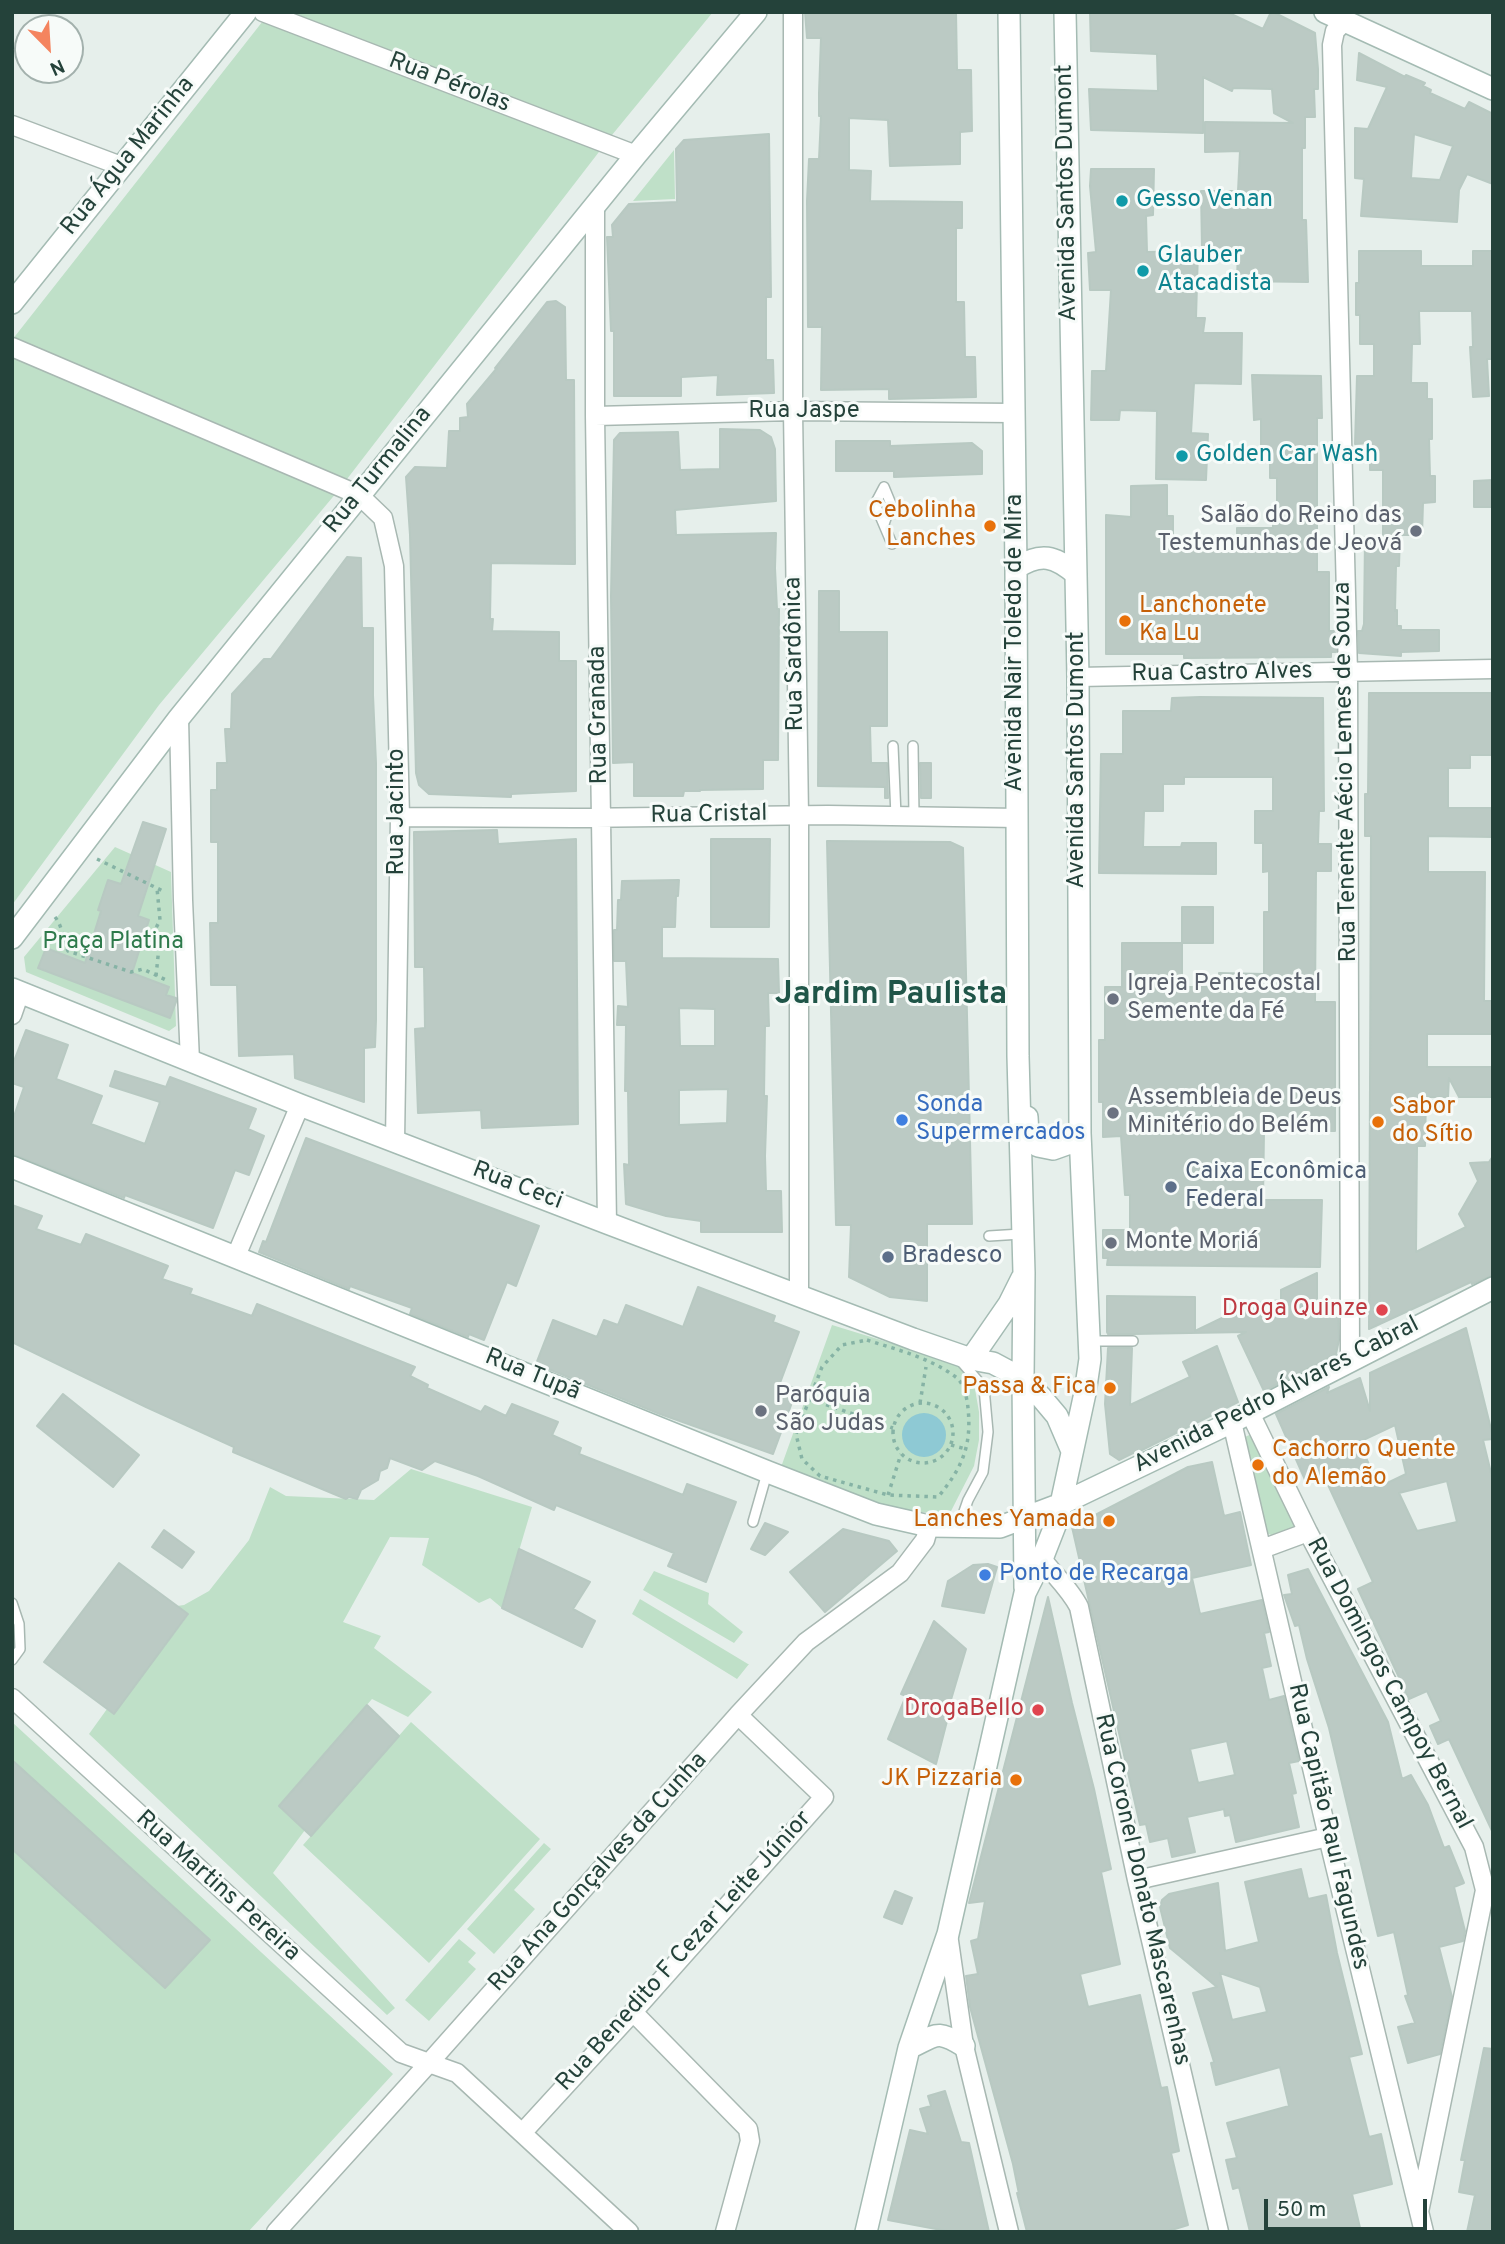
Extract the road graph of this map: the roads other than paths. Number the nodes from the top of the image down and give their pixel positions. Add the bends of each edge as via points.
1 (246, 12) edge
2 (263, 12) edge
3 (756, 12) edge
4 (793, 12) edge
5 (1009, 12) edge
6 (1065, 12) edge
7 (1335, 17) edge
8 (1493, 89) edge
9 (12, 125) edge
10 (636, 155) junction
11 (121, 166) junction
12 (595, 208) junction
13 (12, 303) edge
14 (12, 347) edge
15 (793, 411) junction
16 (1013, 413) junction
17 (595, 416) junction
18 (359, 495) junction
19 (884, 524) dead end
20 (892, 544) dead end
21 (1016, 568) junction
22 (1076, 574) junction
23 (1493, 668) edge
24 (1348, 673) junction
25 (1077, 677) junction
26 (179, 718) junction
27 (893, 746) dead end
28 (913, 747) dead end
29 (799, 815) junction
30 (896, 816) junction
31 (914, 816) junction
32 (400, 817) junction
33 (601, 817) junction
34 (1017, 818) junction
35 (12, 938) edge
36 (16, 991) edge
37 (12, 1015) edge
38 (1018, 1056) junction
39 (190, 1062) junction
40 (300, 1105) junction
41 (1080, 1133) junction
42 (395, 1141) junction
43 (12, 1167) edge
44 (607, 1223) junction
45 (1023, 1234) junction
46 (989, 1236) dead end
47 (236, 1256) junction
48 (1024, 1273) junction
49 (1492, 1293) edge
50 (799, 1296) junction
51 (913, 1339) junction
52 (1089, 1340) junction
53 (1133, 1341) dead end
54 (971, 1359) junction
55 (1350, 1360) junction
56 (1023, 1379) junction
57 (1241, 1418) junction
58 (1072, 1451) junction
59 (768, 1472) junction
60 (1061, 1504) junction
61 (1025, 1518) junction
62 (753, 1522) dead end
63 (959, 1525) junction
64 (929, 1526) junction
65 (1308, 1532) junction
66 (1262, 1549) junction
67 (1042, 1559) junction
68 (1025, 1593) junction
69 (12, 1603) edge
70 (12, 1660) edge
71 (12, 1698) edge
72 (738, 1715) junction
73 (1328, 1837) junction
74 (1137, 1881) junction
75 (948, 1934) junction
76 (633, 2012) junction
77 (964, 2046) junction
78 (909, 2048) junction
79 (429, 2063) junction
80 (523, 2132) junction
81 (1419, 2212) junction
82 (276, 2232) edge
83 (629, 2232) edge
84 (725, 2232) edge
85 (866, 2232) edge
86 (1009, 2232) edge
87 (1219, 2232) edge
88 (1424, 2232) edge

1 - 11 main road, Rua Água Marinha
2 - 10 street, Rua Pérolas
3 - 10 main road, Rua Turmalina
4 - 15 street, Rua Sardônica
5 - 16 main road, Avenida Nair Toledo de Mira
6 - 22 main road, Avenida Santos Dumont
7 - 8 main road
7 - 24 street, Rua Tenente Aécio Lemes de Souza via 1332,45
9 - 11 street
10 - 12 main road, Rua Turmalina
11 - 13 main road, Rua Água Marinha
12 - 17 street, Rua Granada
12 - 18 main road, Rua Turmalina
14 - 18 street
15 - 16 street, Rua Jaspe
15 - 17 street, Rua Jaspe
15 - 29 street, Rua Sardônica
16 - 21 main road, Avenida Nair Toledo de Mira
17 - 33 street, Rua Granada
18 - 26 main road, Rua Turmalina
18 - 32 street, Rua Jacinto via 383,519 394,566
19 - 20 lane
21 - 22 main road via 1048,557
21 - 34 main road, Avenida Nair Toledo de Mira
22 - 25 main road, Avenida Santos Dumont
23 - 24 street, Rua Castro Alves
24 - 25 street, Rua Castro Alves
24 - 55 street, Rua Tenente Aécio Lemes de Souza
25 - 41 main road, Avenida Santos Dumont
26 - 35 main road, Rua Turmalina
26 - 39 street
27 - 30 lane
28 - 31 lane
29 - 30 street, Rua Cristal
29 - 33 street, Rua Cristal
29 - 50 street, Rua Sardônica
30 - 31 street, Rua Cristal
31 - 34 street, Rua Cristal
32 - 33 street, Rua Cristal
32 - 42 street, Rua Jacinto
33 - 44 street, Rua Granada
34 - 38 main road, Avenida Nair Toledo de Mira
36 - 37 street
36 - 39 main road, Rua Ceci
38 - 41 main road via 1026,1089 1028,1134 1038,1146 1053,1149
38 - 45 main road, Avenida Nair Toledo de Mira
39 - 40 main road, Rua Ceci
40 - 42 main road, Rua Ceci
40 - 47 street
41 - 52 main road, Avenida Santos Dumont
42 - 44 main road, Rua Ceci
43 - 47 main road, Rua Tupã
44 - 50 main road, Rua Ceci
45 - 46 lane
45 - 48 main road, Avenida Nair Toledo de Mira
47 - 59 main road, Rua Tupã
48 - 54 main road
48 - 56 main road
49 - 55 main road, Avenida Pedro Álvares Cabral
50 - 51 main road, Rua Ceci
51 - 54 main road, Rua Ceci
51 - 63 lane via 958,1359 984,1388 988,1432 983,1472
52 - 53 lane
52 - 58 main road, Avenida Santos Dumont via 1085,1393
54 - 56 main road, Rua Ceci via 993,1363
55 - 57 main road, Avenida Pedro Álvares Cabral
56 - 58 main road via 1056,1416
56 - 61 main road
57 - 60 main road, Avenida Pedro Álvares Cabral
57 - 65 street, Rua Domingos Campoy Bernal
57 - 66 street, Rua Capitão Raul Fagundes
58 - 60 main road, Avenida Santos Dumont
59 - 62 lane
59 - 64 main road, Rua Tupã via 876,1514
60 - 61 main road, Rua Tupã
60 - 67 main road, Avenida Santos Dumont
61 - 63 main road, Rua Tupã via 1000,1527
61 - 68 main road
63 - 64 main road, Rua Tupã
64 - 72 street, Rua Ana Gonçalves da Cunha via 925,1541 900,1573 806,1643
65 - 66 street
65 - 81 street, Rua Domingos Campoy Bernal via 1474,1847 1485,1890
66 - 73 street, Rua Capitão Raul Fagundes
67 - 68 main road, Avenida Santos Dumont
67 - 74 street, Rua Coronel Donato Mascarenhas via 1079,1607
68 - 75 main road
69 - 70 lane via 20,1649
71 - 79 street, Rua Martins Pereira via 401,2053
72 - 76 street, Rua Benedito F Cezar Leite Júnior via 824,1797
72 - 79 street, Rua Ana Gonçalves da Cunha
73 - 74 street
73 - 81 street, Rua Capitão Raul Fagundes
74 - 87 street, Rua Coronel Donato Mascarenhas
75 - 77 street
75 - 78 main road
76 - 80 street, Rua Benedito F Cezar Leite Júnior
76 - 84 street via 748,2129 750,2141
77 - 78 main road via 945,2034
77 - 86 street
78 - 85 main road
79 - 80 street, Rua Martins Pereira via 457,2073
79 - 82 street, Rua Ana Gonçalves da Cunha
80 - 83 street, Rua Martins Pereira
81 - 88 street, Rua Capitão Raul Fagundes

